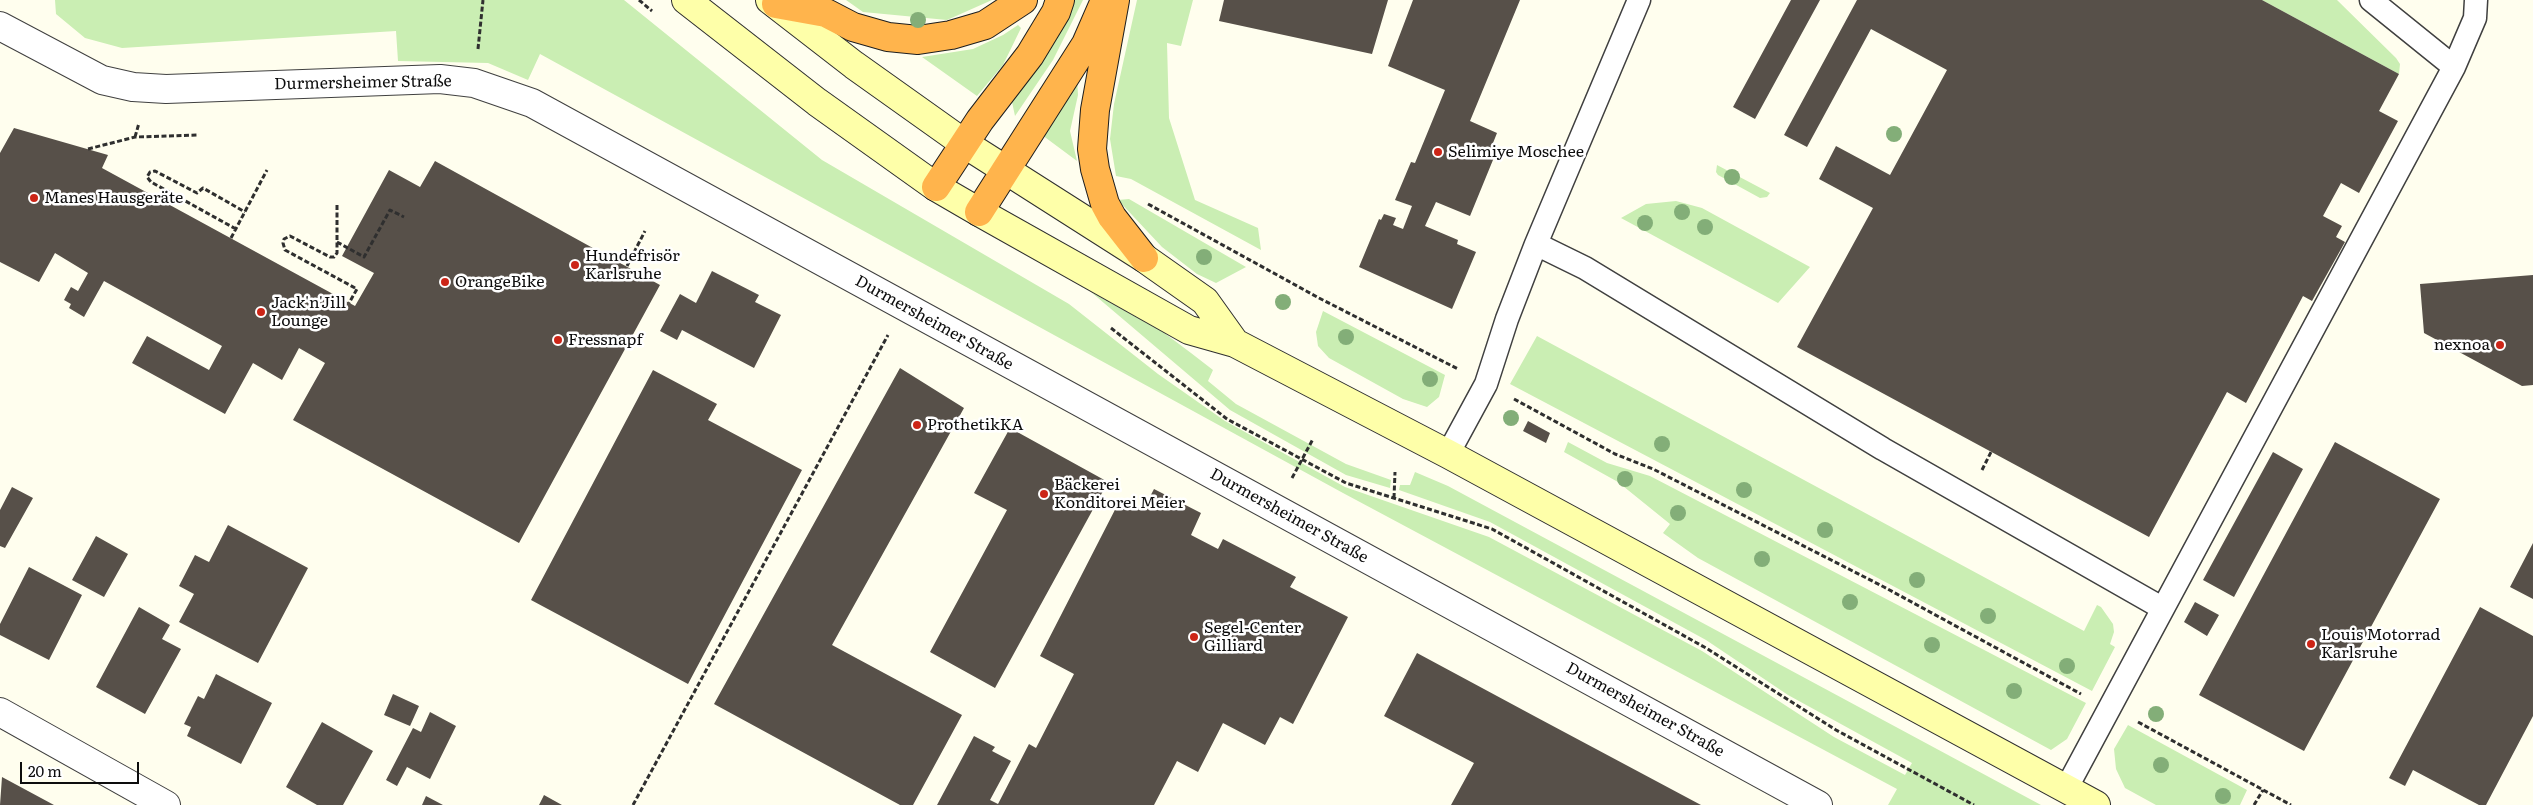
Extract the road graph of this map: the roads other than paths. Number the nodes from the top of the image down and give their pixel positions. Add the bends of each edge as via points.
1 (686, 0) edge
2 (1023, 0) edge
3 (1060, 0) edge
4 (1105, 0) edge
5 (1115, 0) edge
6 (1639, 0) edge
7 (2371, 0) edge
8 (2476, 0) edge
9 (773, 2) edge
10 (0, 26) edge
11 (2454, 67) junction
12 (965, 144) junction
13 (1007, 170) junction
14 (936, 187) junction
15 (979, 212) junction
16 (1536, 244) junction
17 (1144, 258) junction
18 (1235, 343) junction
19 (1448, 454) junction
20 (2162, 608) junction
21 (0, 712) edge
22 (2066, 789) junction
23 (149, 801) edge
24 (1818, 805) edge
25 (2096, 805) edge

1 - 14 street via 817,102
2 - 9 highway via 985,25 950,36 918,40 853,28 826,13
3 - 12 highway via 1030,55
4 - 13 highway via 1086,44
5 - 17 highway via 1092,149 1100,188 1112,217
6 - 16 lane
7 - 11 lane
8 - 11 lane via 2475,18
9 - 12 street
10 - 24 street, Durmersheimer Straße via 102,80 133,87 166,89 406,79 474,83 532,103
11 - 20 lane
12 - 13 street
12 - 14 highway
13 - 15 highway
13 - 17 street
14 - 15 street
15 - 18 street via 1189,330
16 - 19 lane via 1486,384
16 - 20 lane via 1585,268 1882,449
17 - 18 street via 1205,301
18 - 19 street
19 - 22 street
20 - 22 lane
21 - 23 street
22 - 25 street

